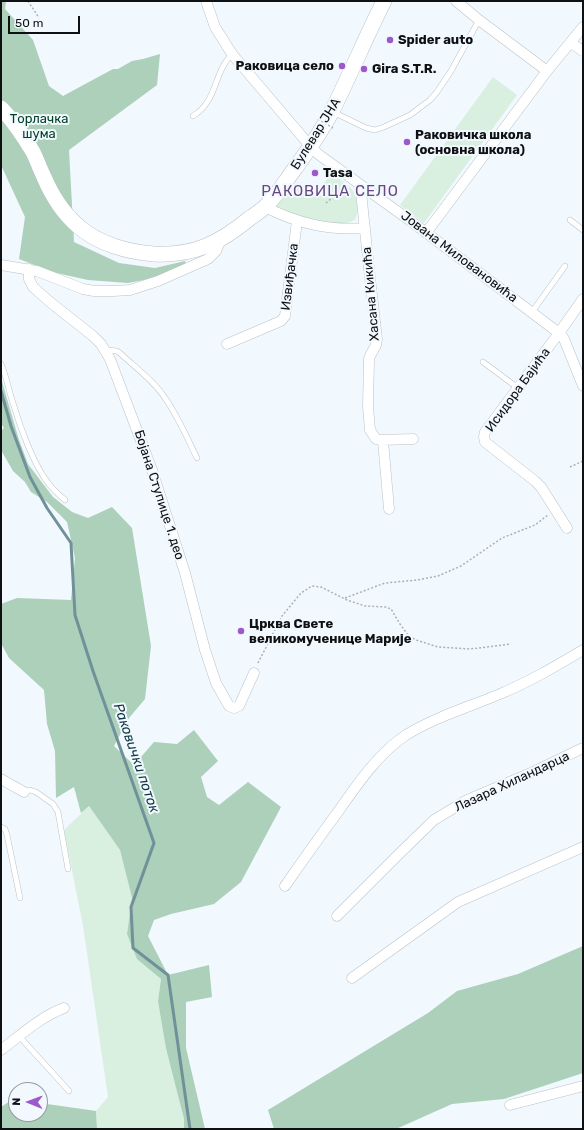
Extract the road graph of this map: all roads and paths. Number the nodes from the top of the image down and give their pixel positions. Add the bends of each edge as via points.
1 (28, 1) edge
2 (206, 1) edge
3 (384, 1) edge
4 (456, 1) edge
5 (39, 18) dead end
6 (479, 20) junction
7 (583, 27) edge
8 (571, 43) junction
9 (583, 51) edge
10 (232, 54) junction
11 (547, 71) junction
12 (1, 108) edge
13 (332, 112) junction
14 (193, 116) dead end
15 (318, 119) dead end
16 (333, 128) dead end
17 (310, 147) junction
18 (353, 180) junction
19 (363, 187) junction
20 (326, 203) dead end
21 (265, 207) junction
22 (570, 220) dead end
23 (297, 221) junction
24 (365, 228) junction
25 (583, 230) edge
26 (426, 233) junction
27 (219, 241) junction
28 (1, 265) edge
29 (565, 266) dead end
30 (28, 270) junction
31 (583, 300) edge
32 (532, 312) junction
33 (559, 333) junction
34 (227, 344) dead end
35 (106, 350) junction
36 (483, 362) dead end
37 (1, 364) edge
38 (583, 386) edge
39 (518, 388) junction
40 (413, 439) dead end
41 (383, 441) junction
42 (197, 458) dead end
43 (583, 461) edge
44 (570, 466) dead end
45 (65, 500) dead end
46 (389, 509) dead end
47 (556, 510) junction
48 (567, 528) dead end
49 (345, 598) junction
50 (511, 644) dead end
51 (583, 650) edge
52 (254, 672) joint
53 (583, 748) edge
54 (1, 779) edge
55 (24, 792) joint
56 (1, 827) edge
57 (583, 847) edge
58 (68, 869) dead end
59 (285, 886) dead end
60 (20, 898) dead end
61 (337, 916) dead end
62 (352, 978) dead end
63 (64, 1008) dead end
64 (20, 1036) junction
65 (1, 1050) edge
66 (583, 1086) edge
67 (69, 1091) dead end
68 (510, 1105) dead end

1 - 5 path
2 - 10 street, Јована Миловановића via 216,27
3 - 13 main road, Булевар ЈНА
4 - 6 street
6 - 11 street
6 - 13 lane via 437,92 410,115 375,130
7 - 8 street
8 - 9 street
8 - 11 street
10 - 14 lane via 225,62 207,104
10 - 17 street, Јована Миловановића
11 - 26 street
12 - 27 main road, Булевар ЈНА via 26,140 64,212 91,236 126,249 166,254 190,251
13 - 17 main road, Булевар ЈНА
15 - 16 path, bridge
17 - 18 street, Јована Миловановића
17 - 21 main road, Булевар ЈНА
18 - 19 street, Јована Миловановића
18 - 20 path
19 - 24 street, Хасана Кикића via 361,192
19 - 26 street, Јована Миловановића
21 - 23 street
21 - 27 main road, Булевар ЈНА
22 - 25 lane
23 - 24 street via 324,228
23 - 34 street, Извиђачка via 286,316 281,321
24 - 41 street, Хасана Кикића via 377,340 369,359 368,407 370,430 376,439
26 - 32 street, Јована Миловановића
27 - 30 street via 216,251 208,259 130,290 83,289 44,273
28 - 30 street
29 - 32 lane
30 - 35 street, Бојана Ступице 1. део via 33,287 93,336
31 - 33 street, Исидора Бајића
32 - 33 street, Јована Миловановића
33 - 38 street, Јована Миловановића via 564,339
33 - 39 street, Исидора Бајића
35 - 42 lane via 121,354 164,396
35 - 52 street, Бојана Ступице 1. део via 152,470 216,683 229,706 239,706
36 - 39 lane
37 - 45 lane via 32,456 45,480
39 - 47 street, Исидора Бајића via 485,432 484,440 535,481
40 - 41 street
41 - 46 street
43 - 44 path
47 - 48 street, Исидора Бајића
47 - 49 path via 535,525 502,538 461,566 438,576 385,583
49 - 50 path via 366,606 391,609 408,635 438,647 470,650
49 - 52 path via 321,587 312,586 302,593 282,616
51 - 59 street via 534,679 424,725 387,750 359,782
53 - 61 street, Лазара Хиландарца via 467,800 434,820
54 - 55 street
55 - 58 lane via 36,792 56,807
56 - 60 lane via 7,835
57 - 62 street via 458,902
63 - 64 street via 47,1015
64 - 65 street
64 - 67 lane
66 - 68 street

